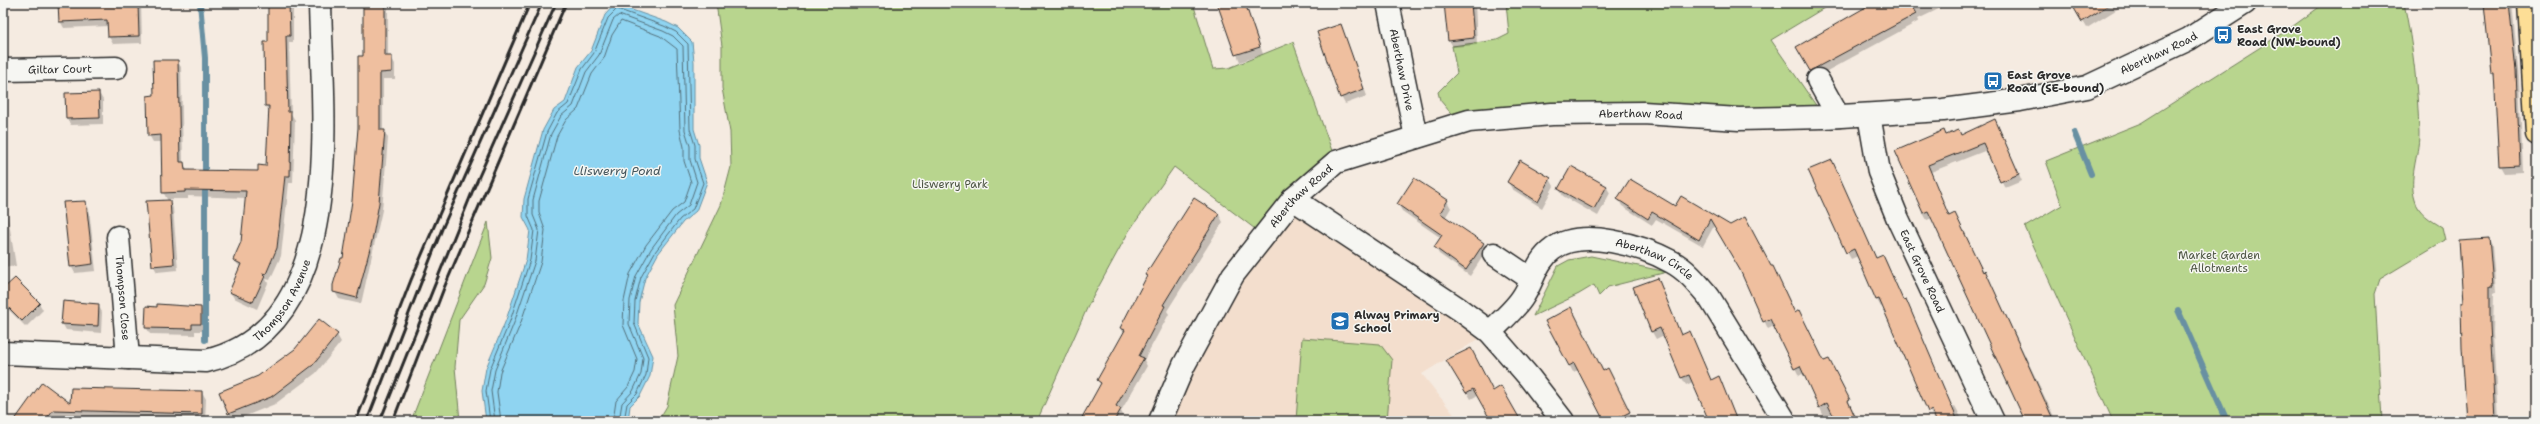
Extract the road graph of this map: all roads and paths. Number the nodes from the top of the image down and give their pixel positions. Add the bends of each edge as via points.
1 (320, 3) edge
2 (1388, 3) edge
3 (2245, 3) edge
4 (2529, 3) edge
5 (116, 68) dead end
6 (3, 70) edge
7 (1818, 80) dead end
8 (1869, 115) junction
9 (1838, 116) junction
10 (2537, 134) edge
11 (1416, 136) junction
12 (1293, 199) junction
13 (118, 237) dead end
14 (1494, 254) dead end
15 (1531, 279) junction
16 (1490, 332) junction
17 (3, 353) edge
18 (128, 358) junction
19 (1160, 421) edge
20 (1563, 421) edge
21 (1785, 421) edge
22 (1993, 421) edge

1 - 18 street, Thompson Avenue via 323,163 309,249 291,298 281,314 267,328 242,348 226,356 206,361
2 - 11 street, Aberthaw Drive
3 - 8 street, Aberthaw Road via 2189,39 2087,87 2020,100 1944,110
4 - 10 main road
5 - 6 street, Giltar Court
7 - 9 street
8 - 9 street, Aberthaw Road
8 - 22 street, East Grove Road via 1879,172
9 - 11 street, Aberthaw Road via 1739,119 1643,113 1552,114 1469,121
11 - 12 street, Aberthaw Road via 1336,162
12 - 16 street
12 - 19 street, Aberthaw Road via 1233,275 1215,304 1184,365
13 - 18 street, Thompson Close
14 - 15 street
15 - 16 street, Aberthaw Circle via 1525,294
15 - 21 street, Aberthaw Circle via 1534,271 1553,248 1578,239 1602,239 1648,252 1672,262 1693,278 1709,297
16 - 20 street via 1529,376
17 - 18 street, Thompson Avenue

